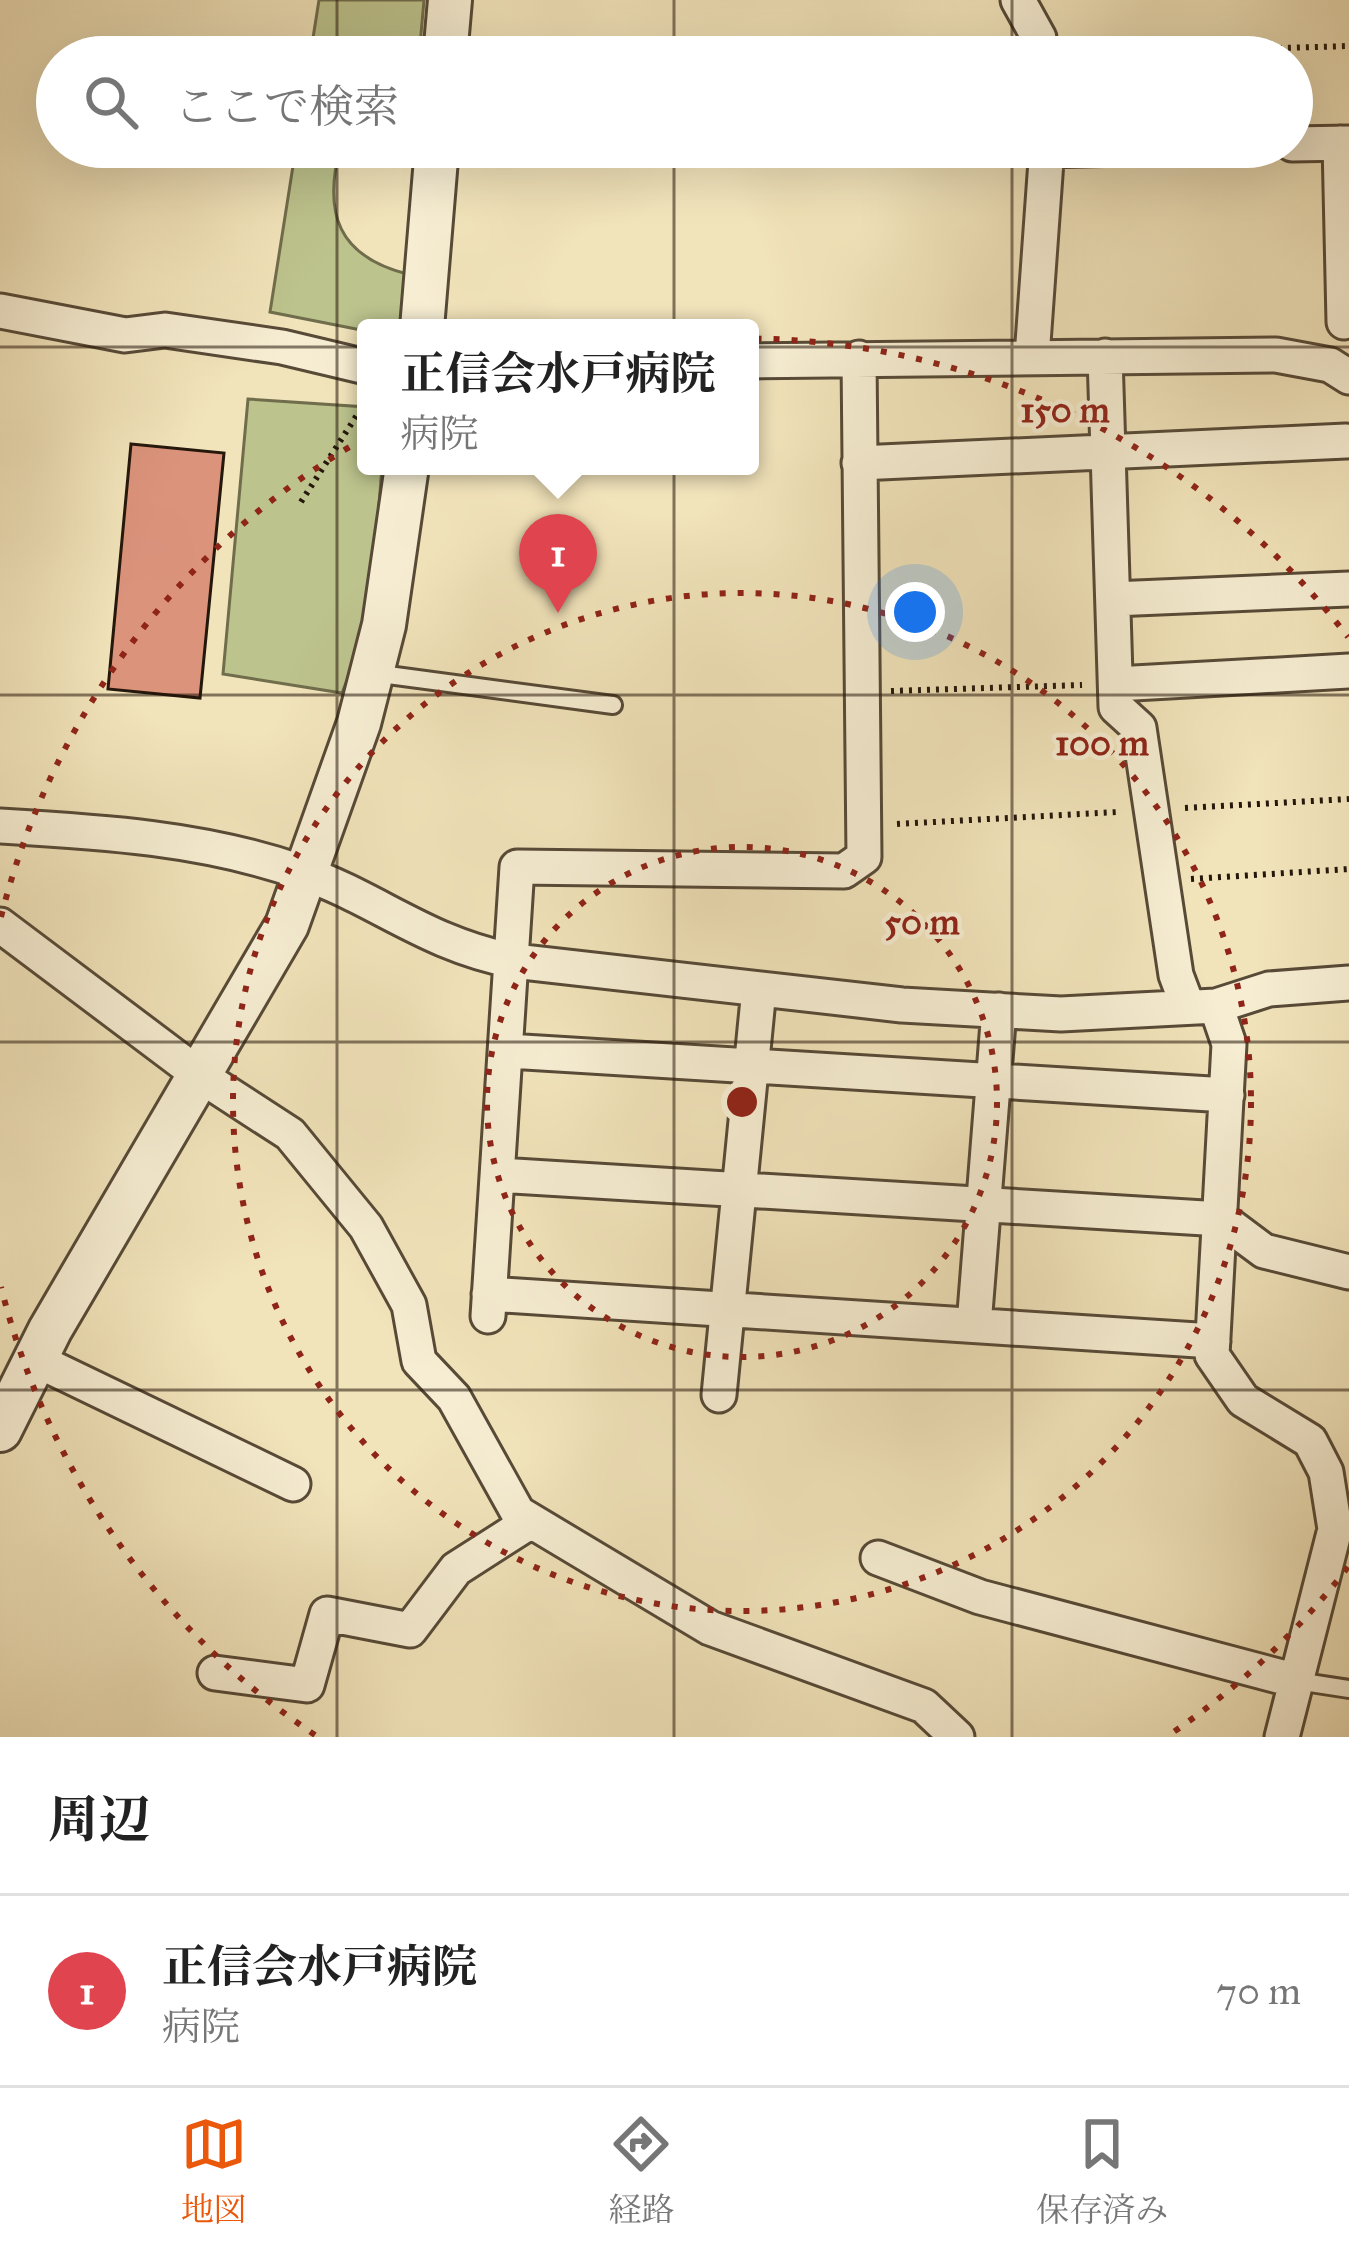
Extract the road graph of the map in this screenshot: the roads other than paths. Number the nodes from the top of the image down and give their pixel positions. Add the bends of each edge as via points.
1 (450, 0) edge
2 (1018, 0) edge
3 (447, 36) edge
4 (1038, 36) edge
5 (1344, 143) edge
6 (1313, 144) edge
7 (435, 168) edge
8 (1046, 168) edge
9 (0, 311) edge
10 (423, 319) edge
11 (1344, 322) dead end
12 (1105, 356) junction
13 (1032, 357) junction
14 (859, 358) junction
15 (759, 361) edge
16 (357, 365) edge
17 (1349, 377) edge
18 (1346, 441) edge
19 (1108, 454) junction
20 (859, 464) junction
21 (405, 475) edge
22 (1349, 589) edge
23 (1113, 599) junction
24 (1349, 671) edge
25 (372, 673) junction
26 (1116, 684) junction
27 (613, 705) dead end
28 (0, 826) edge
29 (304, 873) junction
30 (0, 925) edge
31 (514, 962) junction
32 (1349, 983) edge
33 (759, 989) junction
34 (1202, 1007) junction
35 (999, 1010) junction
36 (507, 1051) junction
37 (752, 1066) junction
38 (202, 1077) junction
39 (992, 1081) junction
40 (1227, 1095) junction
41 (498, 1175) junction
42 (739, 1190) junction
43 (985, 1205) junction
44 (1221, 1220) junction
45 (1349, 1272) edge
46 (728, 1309) junction
47 (974, 1325) junction
48 (1213, 1341) junction
49 (36, 1360) junction
50 (719, 1396) dead end
51 (4, 1414) edge
52 (293, 1484) dead end
53 (531, 1521) junction
54 (878, 1558) dead end
55 (214, 1673) dead end
56 (1297, 1682) junction
57 (1349, 1689) edge
58 (957, 1737) edge
59 (1282, 1737) edge

1 - 3 street
2 - 4 street
5 - 6 street
5 - 11 street
7 - 10 street
8 - 13 street
9 - 16 street via 125,335 165,330 282,347
12 - 13 street
12 - 17 street via 1276,356 1330,365
12 - 19 street
13 - 14 street
14 - 15 street
14 - 20 street
18 - 19 street
19 - 20 street
19 - 23 street
20 - 31 street via 864,857 844,872 518,867
21 - 25 street
22 - 23 street
23 - 26 street
24 - 26 street
25 - 27 lane
25 - 29 street
26 - 34 street via 1117,707 1139,728 1177,975
28 - 29 street via 158,836
29 - 31 street via 415,930
29 - 38 street via 287,925
30 - 38 street
31 - 33 street
31 - 36 street
32 - 34 street via 1268,989
33 - 35 street
33 - 37 street
34 - 35 street
34 - 40 street via 1229,1044
35 - 39 street
36 - 37 street
36 - 41 street
37 - 39 street
37 - 42 street
38 - 49 street
38 - 53 street via 290,1134 366,1227 409,1305 419,1360 454,1398 518,1514
39 - 40 street
39 - 43 street
40 - 44 street
41 - 42 street
41 - 46 street via 488,1305
42 - 43 street
42 - 46 street
43 - 44 street
43 - 47 street
44 - 45 street via 1264,1251
44 - 48 street
46 - 47 street
46 - 50 street
47 - 48 street
48 - 56 street via 1212,1355 1243,1400 1310,1441 1327,1472 1335,1529
49 - 51 street
49 - 52 street
53 - 55 street via 456,1569 410,1630 327,1614 307,1685
53 - 58 street via 710,1628 924,1706
54 - 56 street via 980,1597
56 - 57 lane
56 - 59 street

